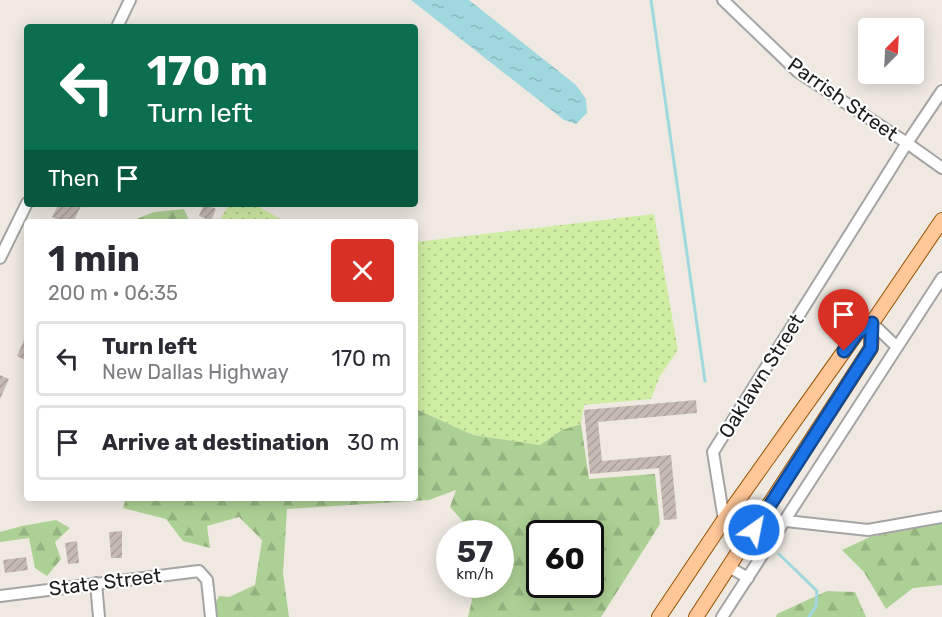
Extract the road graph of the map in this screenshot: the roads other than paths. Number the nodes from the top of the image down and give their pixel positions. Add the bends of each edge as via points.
1 (130, 0) edge
2 (723, 0) edge
3 (118, 24) edge
4 (942, 91) edge
5 (907, 143) junction
6 (942, 168) edge
7 (25, 207) edge
8 (942, 220) edge
9 (0, 258) edge
10 (942, 278) edge
11 (872, 323) junction
12 (897, 347) junction
13 (942, 517) edge
14 (724, 519) junction
15 (786, 521) junction
16 (729, 567) junction
17 (748, 578) junction
18 (96, 583) junction
19 (0, 596) edge
20 (99, 617) edge
21 (211, 617) edge
22 (659, 617) edge
23 (696, 617) edge
24 (722, 617) edge

1 - 3 street
2 - 5 street, Parrish Street via 798,72
4 - 5 street, Oaklawn Street
5 - 6 street, Parrish Street
5 - 14 street, Oaklawn Street via 713,452
7 - 9 street
8 - 11 main road
10 - 12 street
11 - 12 street
11 - 14 main road via 857,333
11 - 16 main road via 871,348
12 - 15 street
13 - 15 street via 868,530
14 - 22 main road
15 - 17 street
16 - 17 street
16 - 23 main road
17 - 24 street
18 - 19 street, State Street
18 - 20 street
18 - 21 street, State Street via 199,571 207,580

